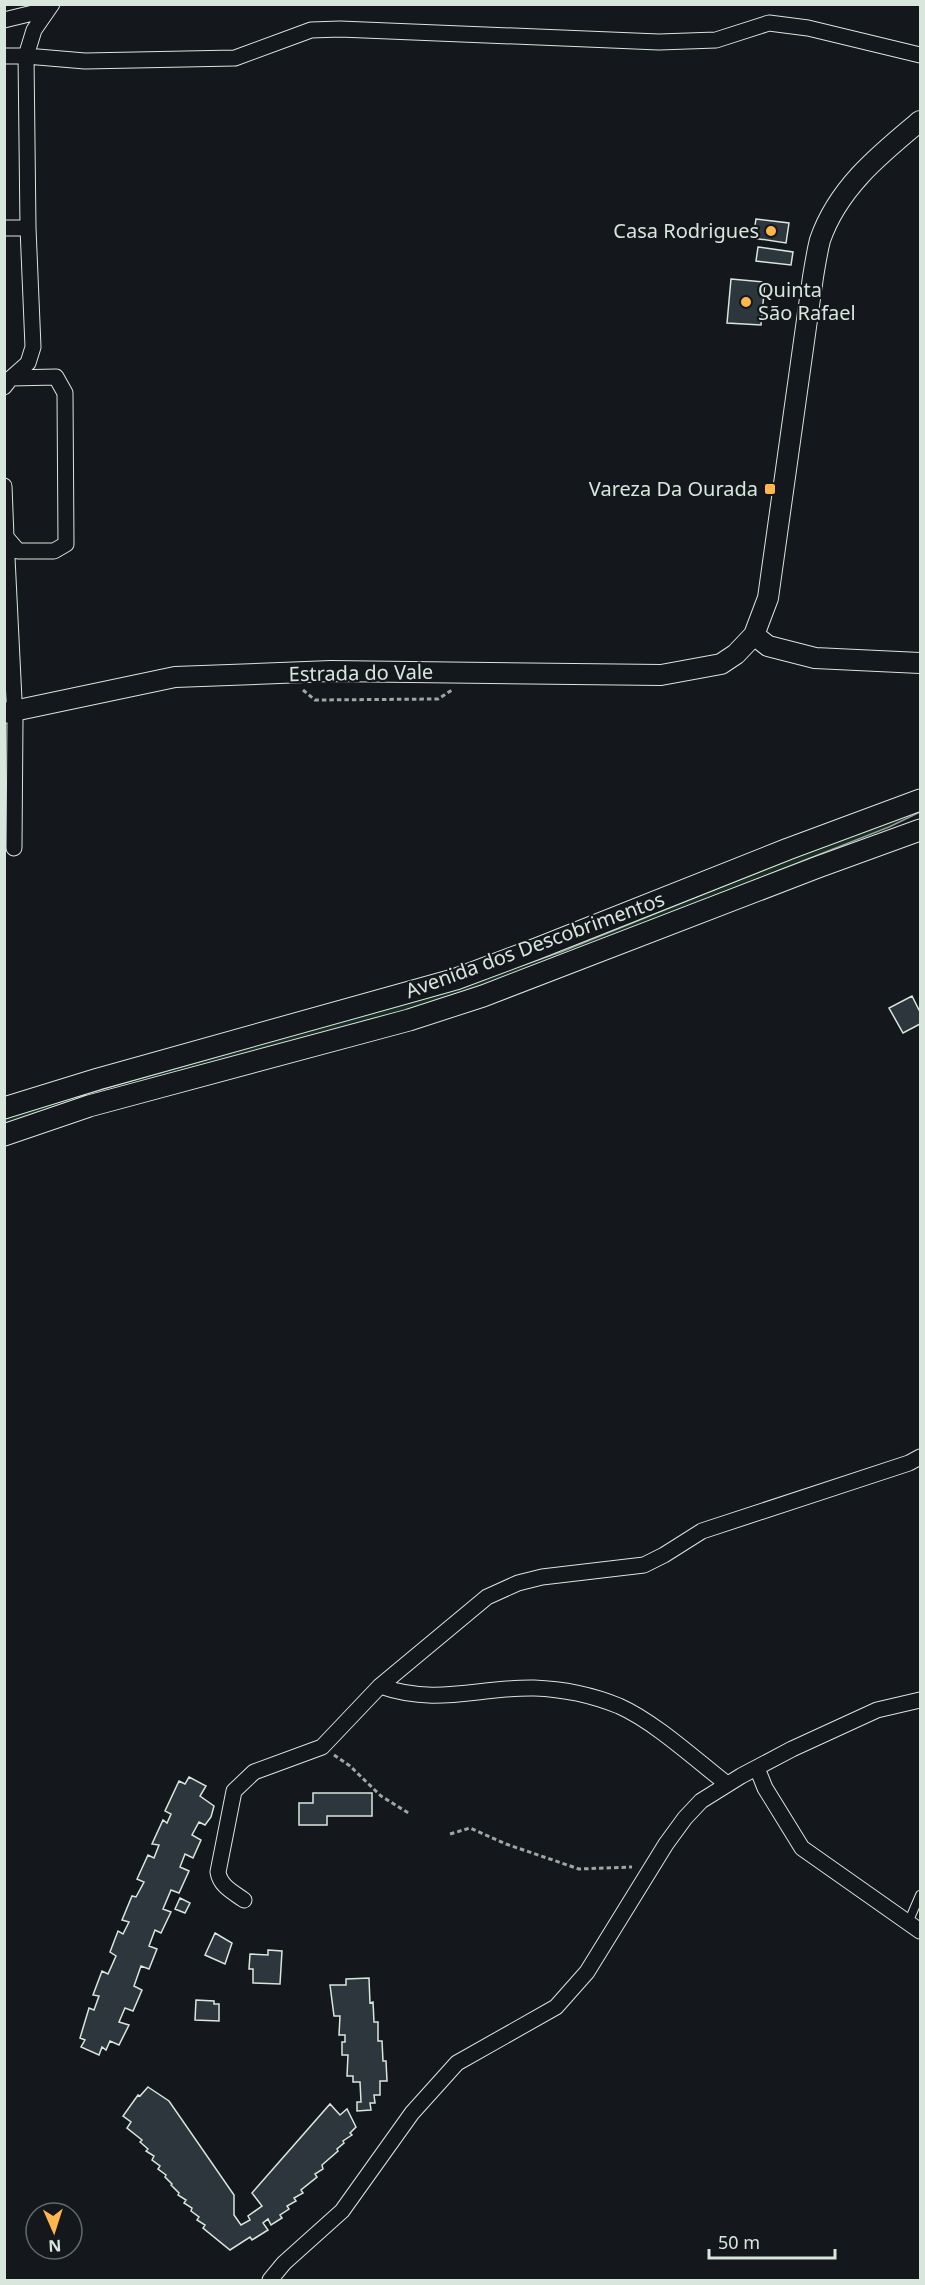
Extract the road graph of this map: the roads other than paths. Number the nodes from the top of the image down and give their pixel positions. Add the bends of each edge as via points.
1 (52, 4) edge
2 (4, 20) edge
3 (921, 55) edge
4 (4, 56) edge
5 (26, 56) junction
6 (921, 121) edge
7 (4, 228) edge
8 (28, 228) junction
9 (33, 347) junction
10 (56, 377) junction
11 (8, 382) edge
12 (4, 486) edge
13 (6, 537) edge
14 (35, 551) junction
15 (9, 579) junction
16 (754, 635) junction
17 (921, 663) edge
18 (9, 712) edge
19 (921, 800) edge
20 (921, 830) edge
21 (14, 848) dead end
22 (4, 1108) edge
23 (4, 1135) edge
24 (921, 1457) edge
25 (380, 1686) junction
26 (921, 1700) edge
27 (757, 1768) junction
28 (727, 1784) junction
29 (921, 1895) edge
30 (244, 1900) dead end
31 (914, 1927) edge
32 (270, 2280) edge

1 - 2 street
1 - 5 street via 34,30
3 - 5 street via 769,22 716,40 659,42 340,29 311,30 235,58 85,61
4 - 5 street
5 - 8 street
6 - 16 street via 881,153 855,181 831,215 820,241 768,598
7 - 8 street
8 - 9 street
9 - 10 street via 42,364
9 - 11 street via 28,363
10 - 11 street
10 - 14 street via 65,393 66,544 54,551
12 - 13 street
13 - 14 street via 18,551
13 - 15 street
14 - 15 street via 15,565
15 - 18 street
16 - 17 street via 768,646 815,658
16 - 18 street, Estrada do Vale via 721,664 661,675 331,671 176,677
18 - 21 street
19 - 22 main road, Avenida dos Descobrimentos via 456,979
20 - 23 main road, Avenida dos Descobrimentos via 483,996 409,1020 89,1106
24 - 25 street via 702,1531 644,1565 518,1583 487,1598
25 - 28 street via 428,1696 533,1688 573,1691 620,1707
25 - 30 street via 322,1747 254,1772 234,1791 218,1872 219,1880
26 - 27 street via 877,1710
27 - 28 street
27 - 31 street via 802,1848
28 - 32 street via 701,1801 685,1818 587,1972 556,2007 457,2063 412,2113 342,2211
29 - 31 lane

